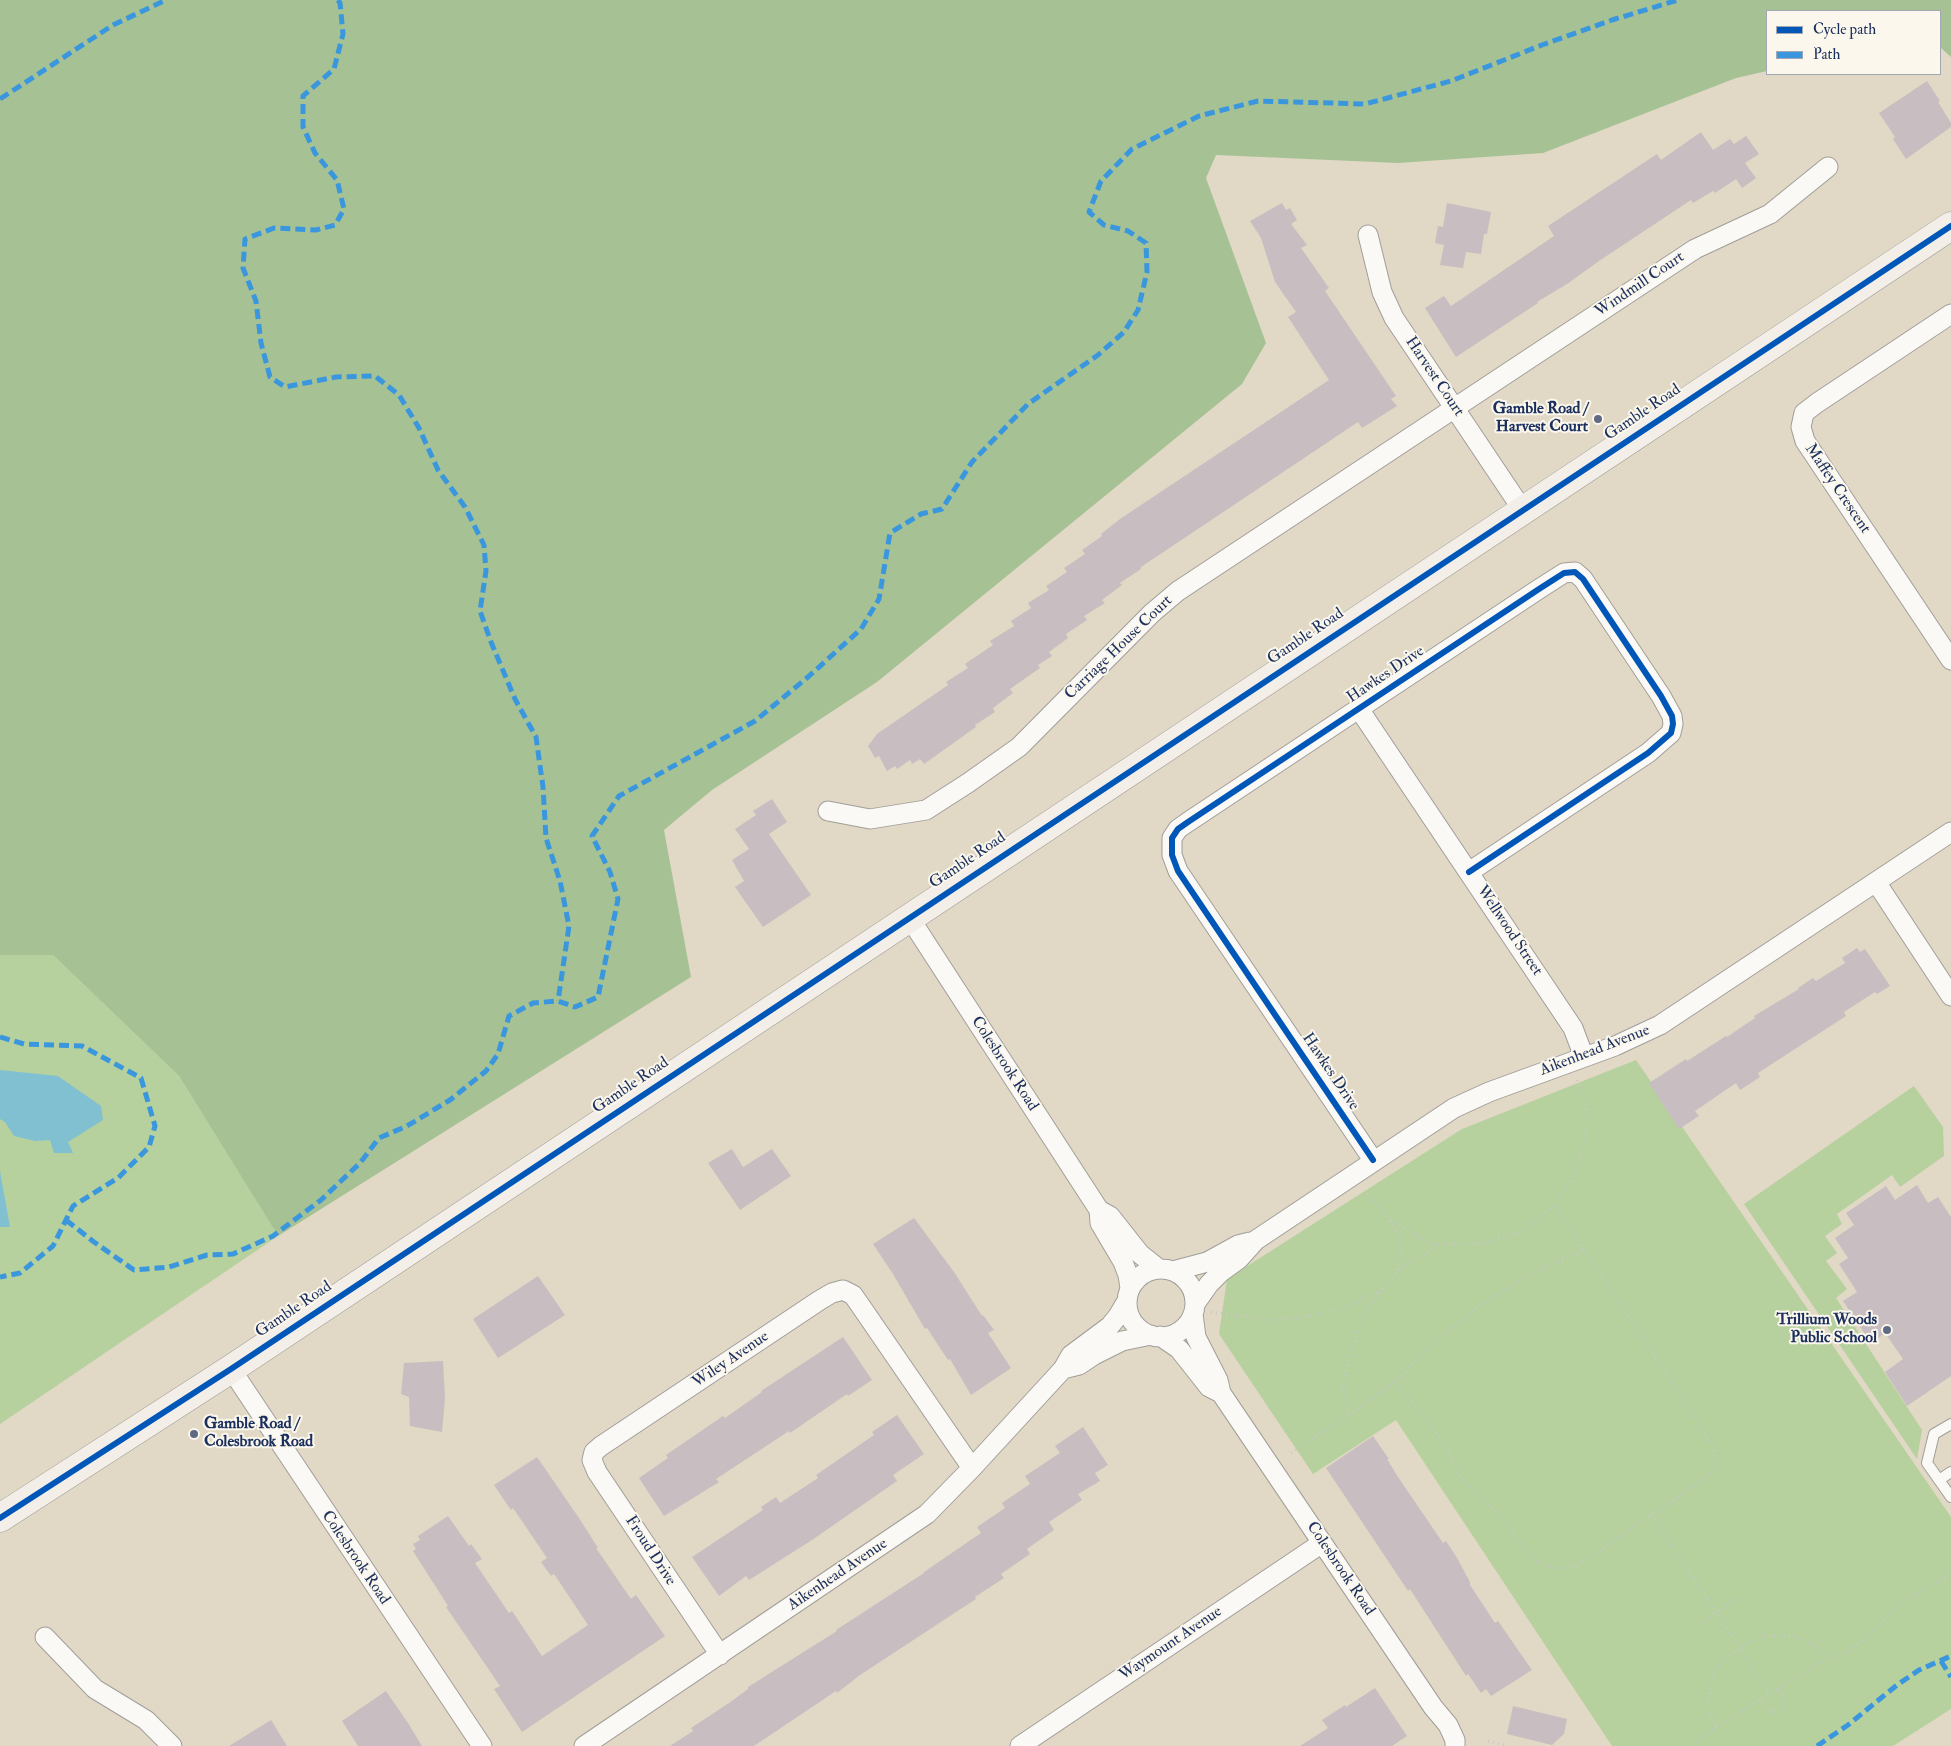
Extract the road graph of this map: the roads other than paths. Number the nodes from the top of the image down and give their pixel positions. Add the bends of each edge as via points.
1 (1828, 167) dead end
2 (1951, 226) edge
3 (1368, 235) dead end
4 (1951, 314) edge
5 (1454, 409) junction
6 (1522, 509) junction
7 (1951, 660) edge
8 (1359, 709) junction
9 (828, 812) dead end
10 (1951, 832) edge
11 (1469, 872) junction
12 (1876, 882) junction
13 (909, 917) junction
14 (1951, 996) edge
15 (1584, 1057) junction
16 (1374, 1160) junction
17 (1099, 1210) junction
18 (1256, 1240) junction
19 (1166, 1270) junction
20 (1128, 1294) junction
21 (1199, 1310) junction
22 (1155, 1336) junction
23 (231, 1369) junction
24 (1063, 1369) junction
25 (1221, 1393) junction
26 (1951, 1424) edge
27 (600, 1446) joint
28 (972, 1468) junction
29 (1951, 1472) edge
30 (1939, 1480) junction
31 (1951, 1497) edge
32 (0, 1518) edge
33 (1322, 1543) junction
34 (44, 1637) dead end
35 (720, 1655) junction
36 (172, 1746) edge
37 (482, 1746) edge
38 (584, 1746) edge
39 (1020, 1746) edge
40 (1455, 1746) edge

1 - 5 street, Windmill Court via 1770,214 1695,249
2 - 6 main road, Gamble Road
3 - 5 street, Harvest Court via 1382,292 1390,309
4 - 7 street, Maffey Crescent via 1817,403 1804,413 1801,426 1805,441
5 - 6 street, Harvest Court
5 - 9 street, Carriage House Court via 1178,591 1019,747 968,783 926,810 870,819
6 - 13 main road, Gamble Road
8 - 11 street, Wellwood Street
8 - 11 street, Hawkes Drive via 1564,573 1575,572 1582,579 1665,702 1672,716 1671,733 1648,753
8 - 16 street, Hawkes Drive via 1178,829 1172,838 1172,855 1178,871
10 - 12 street, Aikenhead Avenue
11 - 15 street, Wellwood Street via 1573,1028
12 - 14 street
12 - 15 street, Aikenhead Avenue via 1660,1025 1643,1035
13 - 17 street, Colesbrook Road
13 - 23 main road, Gamble Road
15 - 16 street, Aikenhead Avenue via 1471,1099
16 - 18 street, Aikenhead Avenue
17 - 19 street, Colesbrook Road via 1110,1216 1140,1254
17 - 20 street, Colesbrook Road via 1100,1223 1128,1275
18 - 19 street, Aikenhead Avenue via 1238,1245 1207,1262
18 - 21 street, Aikenhead Avenue via 1215,1278
19 - 20 street via 1142,1274
19 - 21 street via 1183,1277 1190,1285
20 - 22 street via 1128,1312 1132,1321 1140,1330
20 - 24 street, Aikenhead Avenue via 1110,1326 1071,1354
21 - 22 street via 1181,1330 1171,1335
21 - 25 street, Colesbrook Road via 1194,1332 1218,1380
22 - 24 street, Aikenhead Avenue via 1122,1341 1079,1365
22 - 25 street, Colesbrook Road via 1175,1345 1209,1387
23 - 32 main road, Gamble Road
23 - 37 street, Colesbrook Road
24 - 28 street, Aikenhead Avenue
25 - 33 street, Colesbrook Road
26 - 30 lane via 1934,1434 1927,1463
27 - 28 street, Wiley Avenue via 832,1293 843,1290 853,1294
27 - 35 street, Froud Drive via 592,1460 597,1472
28 - 35 street, Aikenhead Avenue via 912,1526
29 - 30 lane
30 - 31 lane
33 - 39 street, Waymount Avenue
33 - 40 street, Colesbrook Road via 1448,1725
34 - 36 street via 95,1689 146,1720
35 - 38 street, Aikenhead Avenue

